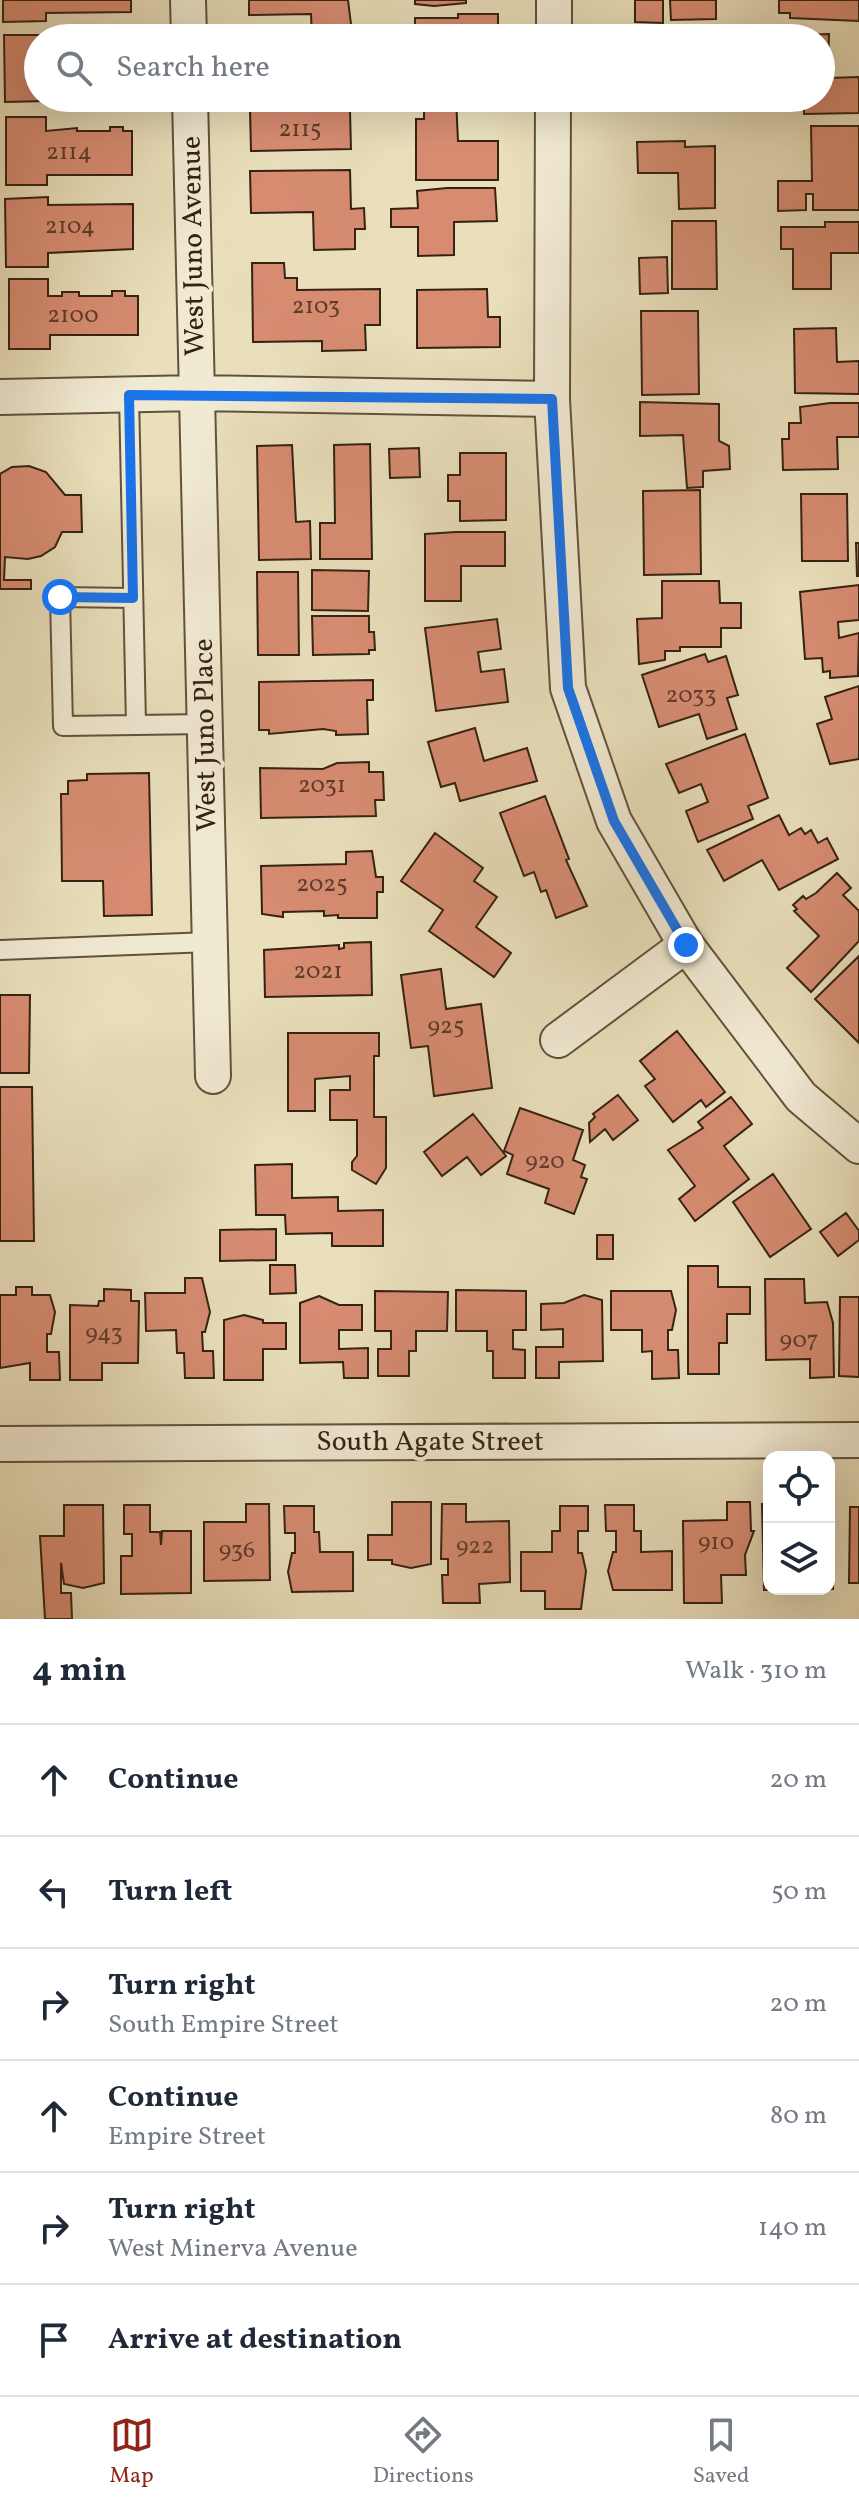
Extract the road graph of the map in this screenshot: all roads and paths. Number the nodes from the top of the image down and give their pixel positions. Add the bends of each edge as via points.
1 (188, 0) edge
2 (554, 0) edge
3 (189, 24) edge
4 (554, 24) edge
5 (190, 112) edge
6 (553, 112) edge
7 (198, 393) junction
8 (129, 395) junction
9 (0, 397) edge
10 (552, 399) junction
11 (133, 598) junction
12 (205, 724) junction
13 (136, 725) junction
14 (210, 942) junction
15 (686, 945) junction
16 (0, 950) edge
17 (558, 1040) dead end
18 (213, 1076) dead end
19 (859, 1146) edge
20 (859, 1440) edge
21 (0, 1444) edge

1 - 3 street
2 - 4 street
5 - 7 street, West Juno Avenue
6 - 10 street
7 - 8 street
7 - 10 street
7 - 12 street, West Juno Place
8 - 9 street
8 - 11 lane
10 - 15 street via 568,688 614,821
11 - 13 lane
11 - 13 lane via 60,597 63,726
12 - 13 lane
12 - 14 street, West Juno Place
14 - 16 lane
14 - 18 street, West Juno Place
15 - 17 street
15 - 19 street via 801,1097
20 - 21 street, South Agate Street

